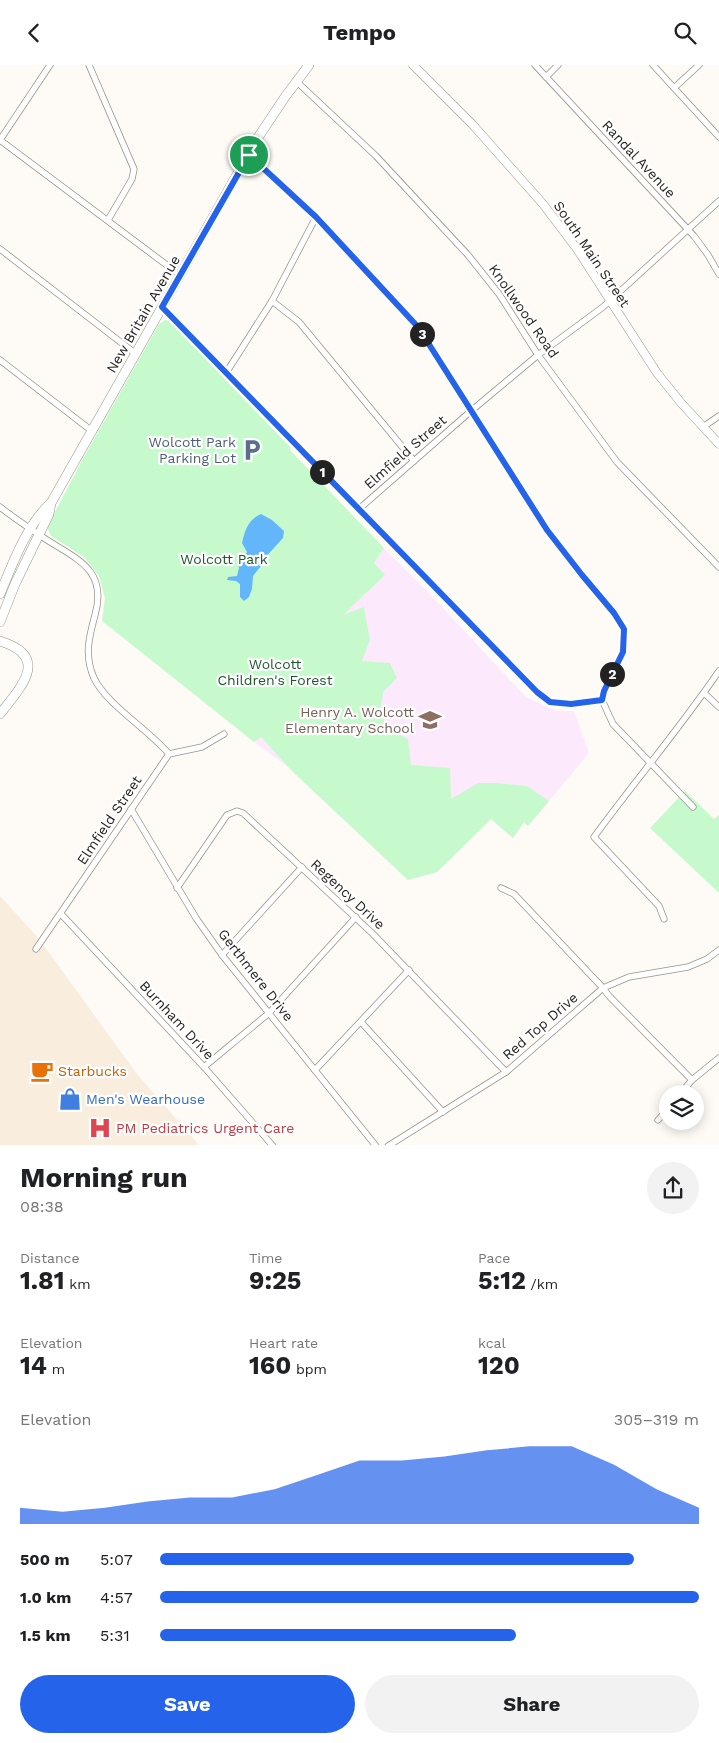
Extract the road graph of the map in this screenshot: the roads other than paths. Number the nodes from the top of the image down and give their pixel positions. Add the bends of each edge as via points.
1 (50, 65) edge
2 (89, 65) edge
3 (309, 65) edge
4 (413, 65) edge
5 (535, 65) edge
6 (558, 65) edge
7 (653, 65) edge
8 (699, 65) edge
9 (546, 77) junction
10 (296, 81) junction
11 (674, 88) junction
12 (719, 137) edge
13 (0, 140) edge
14 (249, 155) junction
15 (719, 201) edge
16 (316, 217) junction
17 (108, 220) junction
18 (688, 230) junction
19 (0, 249) edge
20 (719, 274) edge
21 (180, 275) junction
22 (272, 301) junction
23 (611, 301) junction
24 (162, 307) junction
25 (136, 354) junction
26 (538, 355) junction
27 (0, 360) edge
28 (226, 373) junction
29 (471, 411) junction
30 (719, 416) edge
31 (703, 427) junction
32 (92, 431) junction
33 (719, 444) edge
34 (414, 461) junction
35 (0, 507) edge
36 (360, 509) junction
37 (35, 532) junction
38 (719, 567) edge
39 (0, 594) edge
40 (0, 622) edge
41 (0, 641) edge
42 (719, 671) edge
43 (704, 693) junction
44 (602, 700) junction
45 (719, 707) edge
46 (0, 714) edge
47 (224, 734) dead end
48 (169, 754) junction
49 (650, 763) junction
50 (693, 807) dead end
51 (131, 809) junction
52 (302, 867) junction
53 (177, 887) junction
54 (501, 888) dead end
55 (61, 914) junction
56 (356, 917) junction
57 (664, 919) dead end
58 (36, 949) dead end
59 (719, 950) edge
60 (222, 955) junction
61 (409, 970) junction
62 (603, 988) junction
63 (269, 1013) junction
64 (361, 1022) junction
65 (719, 1058) edge
66 (204, 1067) junction
67 (315, 1070) junction
68 (506, 1072) junction
69 (692, 1080) junction
70 (688, 1085) edge
71 (443, 1112) junction
72 (273, 1145) edge
73 (376, 1145) edge
74 (388, 1145) edge

1 - 13 street
2 - 17 street via 134,169 132,179
3 - 10 main road, New Britain Avenue
4 - 23 street, South Main Street via 473,125 539,199 572,241
5 - 9 street, Randal Avenue
6 - 9 street
7 - 11 street
8 - 11 street
9 - 18 street, Randal Avenue
10 - 14 main road, New Britain Avenue
10 - 26 street, Knollwood Road via 364,144 449,233 499,294
11 - 12 street
13 - 17 street
14 - 16 street
14 - 21 main road, New Britain Avenue
15 - 18 street, Elmfield Street
16 - 22 street
16 - 29 street via 418,327
17 - 21 street
18 - 20 street, Randal Avenue
18 - 23 street, Elmfield Street
19 - 25 street
21 - 24 main road, New Britain Avenue
22 - 28 street
22 - 34 street via 299,322
23 - 26 street, Elmfield Street
23 - 31 street, South Main Street via 657,373
24 - 25 main road, New Britain Avenue
24 - 28 street
25 - 32 main road, New Britain Avenue
26 - 29 street, Elmfield Street
26 - 38 street, Knollwood Road via 617,462
27 - 32 street
28 - 36 street
29 - 34 street, Elmfield Street
29 - 44 street via 547,530 624,629 623,652
30 - 31 street
31 - 33 street, South Main Street
32 - 37 main road, New Britain Avenue via 51,503 42,511
34 - 36 street, Elmfield Street
35 - 37 street
36 - 44 street via 537,692 550,702 571,704
37 - 39 main road, New Britain Avenue via 17,555
37 - 40 main road, New Britain Avenue
37 - 48 street via 78,559 93,575 98,587 98,601 87,647 94,678 103,692
41 - 46 main road via 20,650 28,668 26,680
42 - 43 street
43 - 45 street
43 - 49 street
44 - 49 street via 614,724
47 - 48 street via 202,747
48 - 51 street, Elmfield Street
49 - 50 street
49 - 57 street via 594,837 659,906
51 - 53 street, Gerthmere Drive
51 - 55 street, Elmfield Street
52 - 53 street, Regency Drive via 237,811 227,815
52 - 56 street, Regency Drive
52 - 60 street
53 - 60 street, Gerthmere Drive
54 - 62 street via 514,894
55 - 58 street, Elmfield Street
55 - 66 street, Burnham Drive
56 - 61 street, Regency Drive
56 - 63 street
59 - 62 street, Red Top Drive via 688,967 629,977
60 - 63 street, Gerthmere Drive
61 - 64 street
61 - 68 street, Regency Drive
62 - 68 street, Red Top Drive
62 - 69 street
63 - 66 street
63 - 67 street, Gerthmere Drive
64 - 67 street
64 - 71 street
65 - 69 street
66 - 72 street, Burnham Drive
67 - 73 street, Gerthmere Drive
68 - 71 street, Red Top Drive
69 - 70 street
71 - 74 street, Red Top Drive

